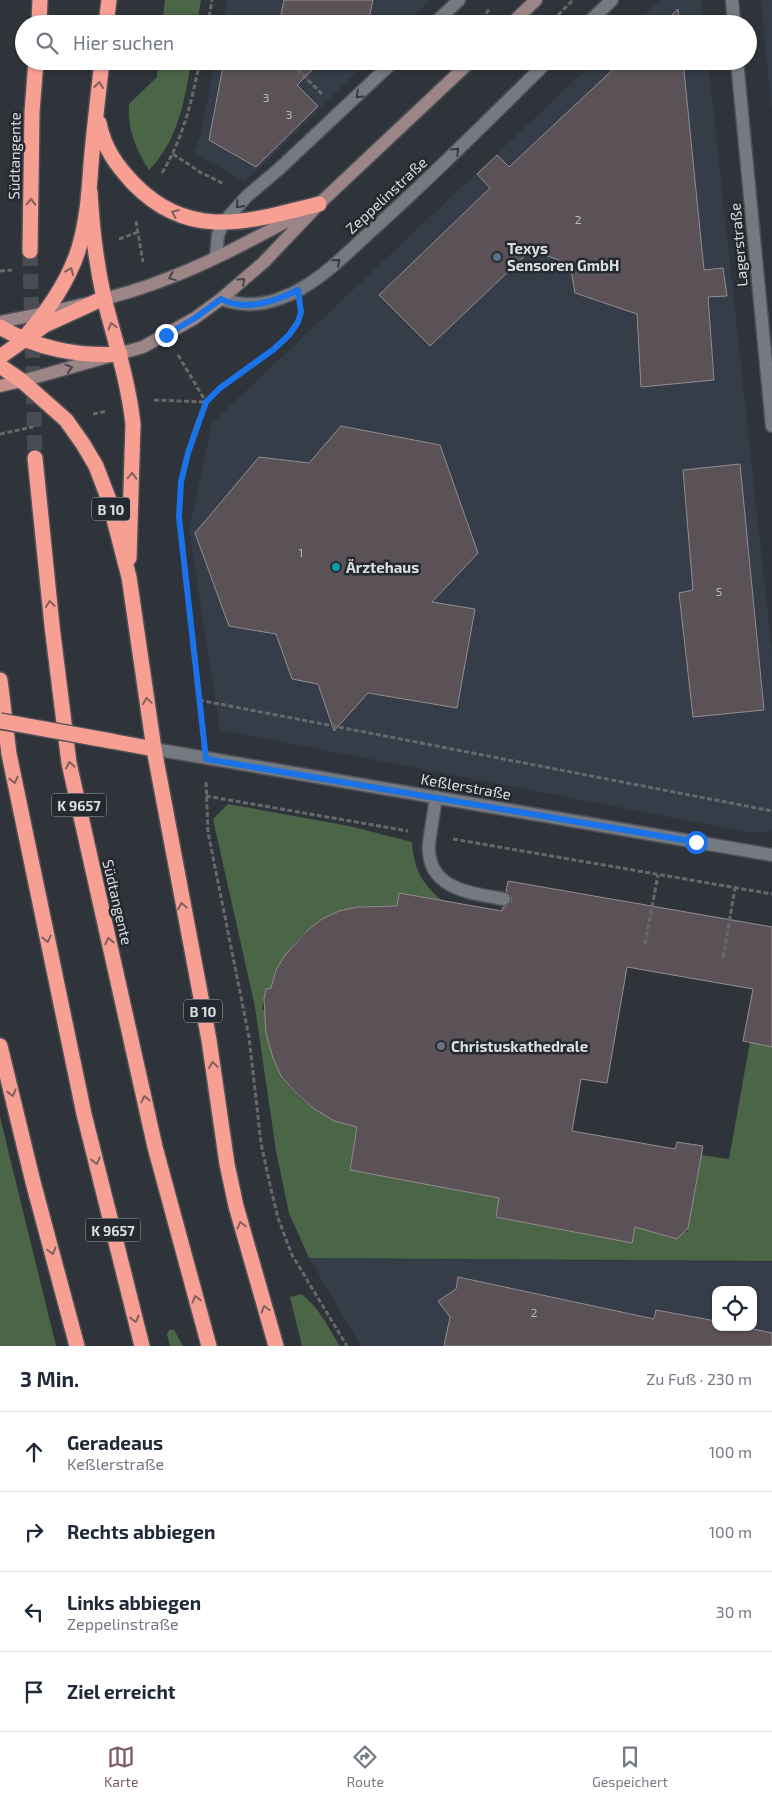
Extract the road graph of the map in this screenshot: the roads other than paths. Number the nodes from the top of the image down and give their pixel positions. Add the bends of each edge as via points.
1 (40, 0) edge
2 (109, 0) edge
3 (459, 0) edge
4 (536, 0) edge
5 (612, 0) edge
6 (732, 0) edge
7 (39, 15) edge
8 (107, 15) edge
9 (443, 15) edge
10 (520, 15) edge
11 (596, 15) edge
12 (733, 15) edge
13 (35, 70) edge
14 (101, 70) edge
15 (384, 70) edge
16 (461, 70) edge
17 (539, 70) edge
18 (738, 70) edge
19 (96, 109) junction
20 (90, 192) junction
21 (319, 204) junction
22 (223, 223) junction
23 (30, 251) tunnel mouth
24 (216, 257) junction
25 (104, 298) junction
26 (221, 299) junction
27 (46, 312) junction
28 (0, 322) edge
29 (0, 327) edge
30 (24, 338) junction
31 (120, 354) junction
32 (0, 356) edge
33 (0, 366) edge
34 (22, 382) junction
35 (0, 386) edge
36 (772, 426) edge
37 (36, 458) tunnel mouth
38 (129, 577) junction
39 (0, 680) edge
40 (0, 721) edge
41 (154, 749) junction
42 (436, 797) junction
43 (772, 855) edge
44 (504, 900) dead end
45 (0, 1046) edge
46 (77, 1346) edge
47 (142, 1346) edge
48 (209, 1346) edge
49 (276, 1346) edge

1 - 7 highway
2 - 8 highway
3 - 9 street
4 - 10 street
5 - 11 street
6 - 12 street
23 -> 13 highway, Südtangente
19 -> 14 highway
15 -> 22 street via 247,196
16 - 21 street
26 -> 17 street, Zeppelinstraße via 250,304 281,298 333,266
18 - 36 street, Lagerstraße
19 - 20 highway
22 -> 19 highway via 182,217 144,194 120,170 109,153
20 - 25 highway via 94,247
27 -> 20 highway via 78,252
21 - 22 highway
21 - 24 street
26 -> 21 street via 264,262
22 - 24 street
24 -> 25 street via 170,278
25 - 27 street
25 - 30 highway
31 -> 25 highway
26 - 31 street via 166,335
27 - 28 street
27 - 30 highway
29 - 30 highway
30 - 31 highway via 79,353
30 - 32 highway
34 -> 31 street
38 -> 31 highway via 133,424 127,378
33 - 34 highway
34 - 35 main road
34 - 38 highway, B 10 via 66,420 96,466 109,500
48 -> 37 highway, Südtangente / K 9657 via 155,1147 69,763
41 -> 38 highway, B 10
39 -> 47 highway, K 9657 via 8,754 82,1104
40 - 41 highway, bridge
41 - 42 street, Keßlerstraße
49 -> 41 highway, B 10 via 226,1164 209,1040
42 - 43 street, Keßlerstraße
42 - 44 street via 429,845 432,866 440,878 465,891
45 -> 46 highway

